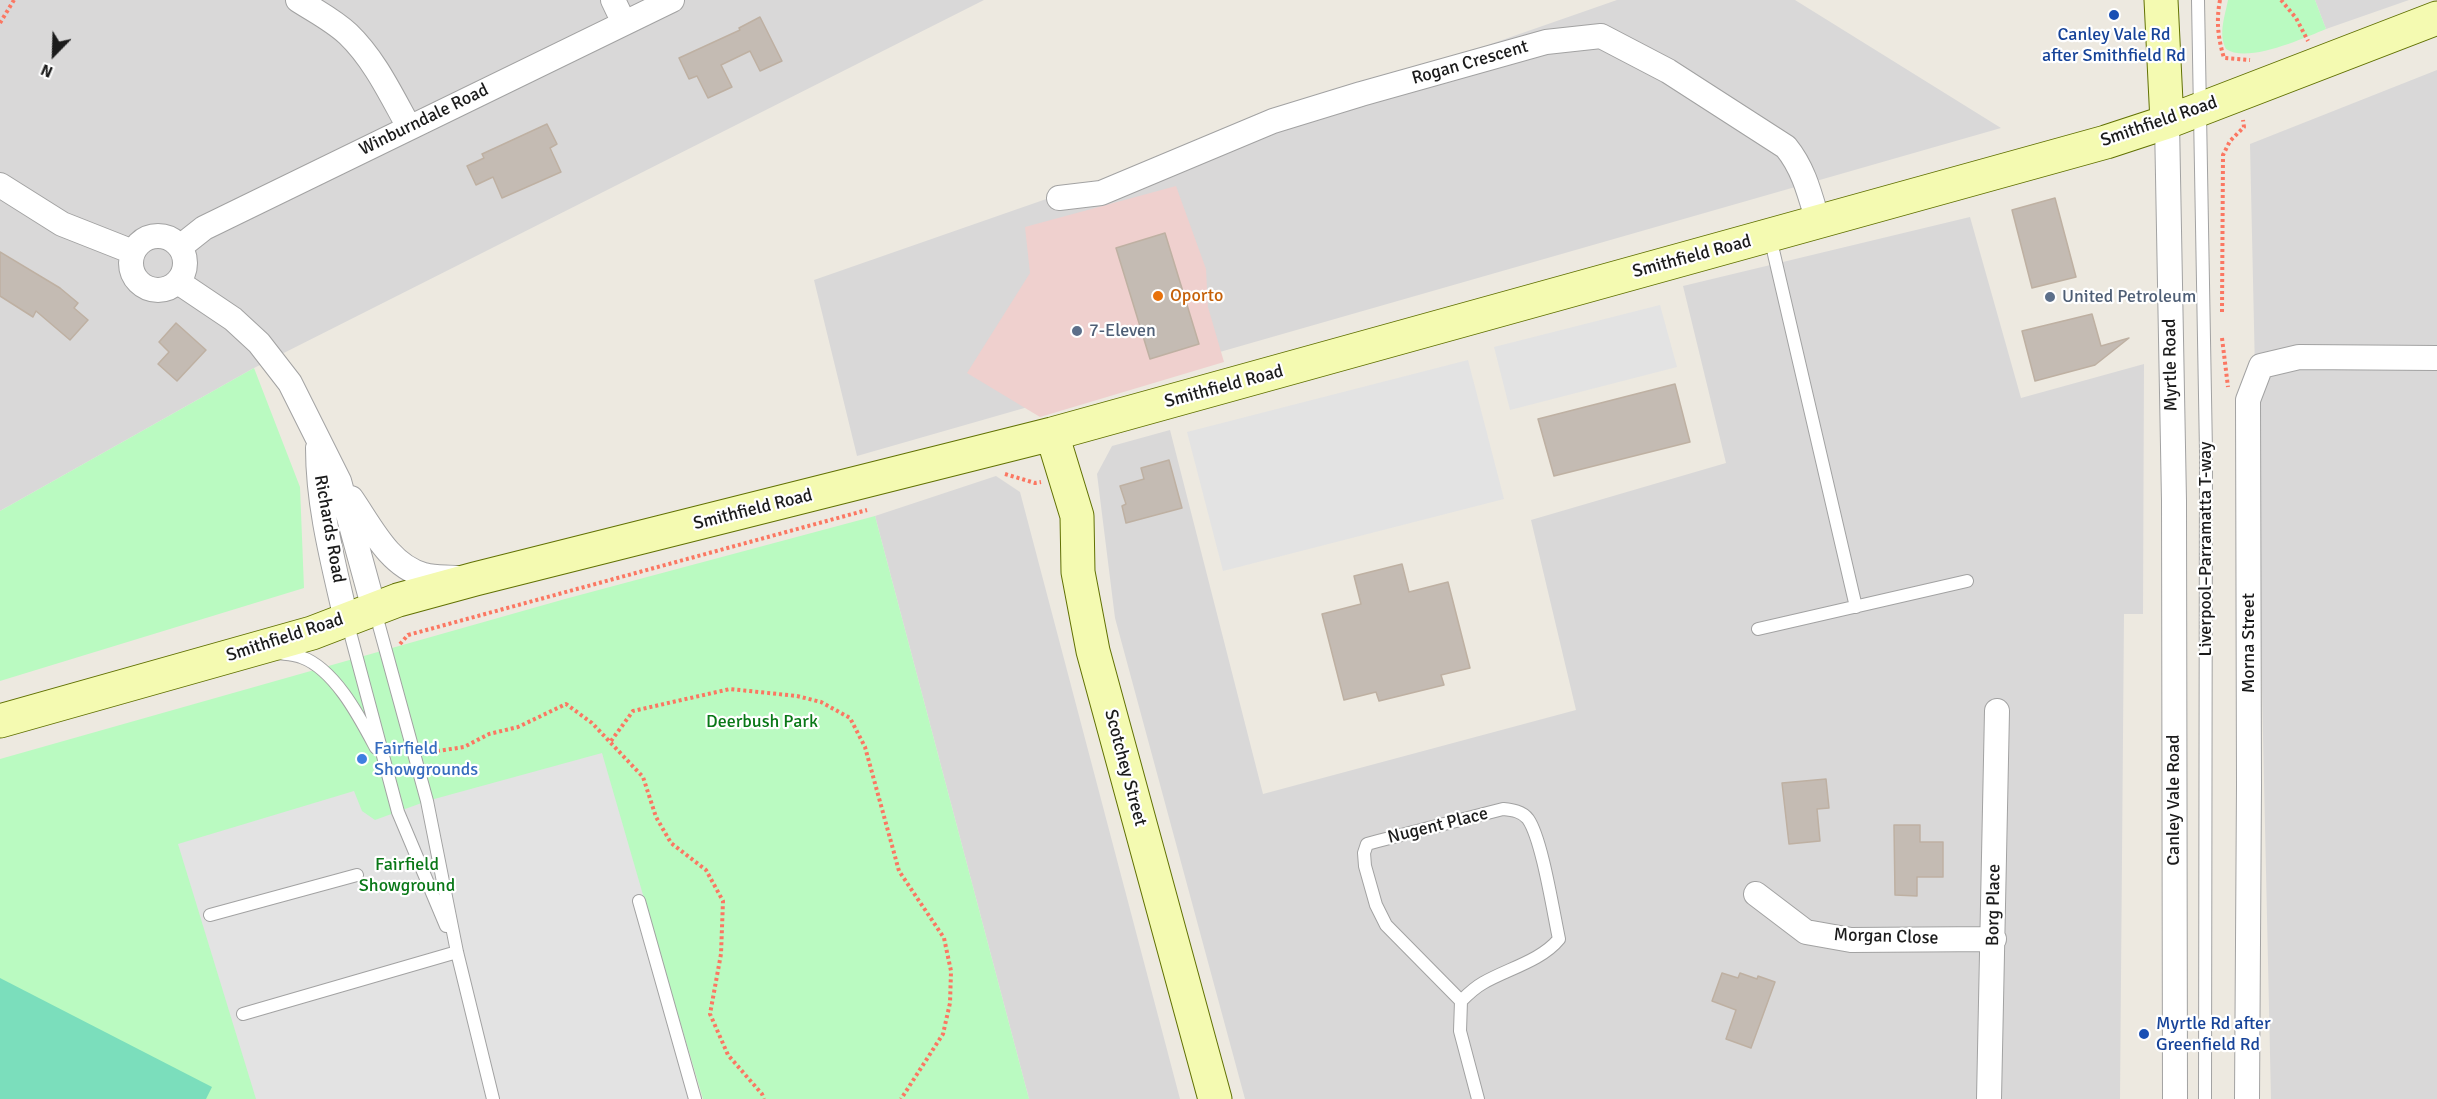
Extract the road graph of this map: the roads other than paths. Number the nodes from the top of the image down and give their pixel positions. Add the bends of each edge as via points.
1 (298, 0) edge
2 (613, 0) edge
3 (672, 0) edge
4 (2161, 0) edge
5 (2198, 0) edge
6 (2437, 18) edge
7 (624, 23) junction
8 (2199, 108) junction
9 (2167, 122) junction
10 (409, 127) junction
11 (0, 185) edge
12 (1059, 198) dead end
13 (1818, 222) junction
14 (1770, 236) junction
15 (180, 247) junction
16 (133, 252) junction
17 (178, 282) junction
18 (2437, 358) edge
19 (1052, 434) junction
20 (318, 439) junction
21 (339, 481) junction
22 (2174, 501) joint
23 (475, 579) junction
24 (1966, 581) dead end
25 (1856, 607) junction
26 (360, 614) junction
27 (1758, 629) dead end
28 (254, 650) junction
29 (1997, 711) dead end
30 (0, 721) edge
31 (387, 768) junction
32 (357, 875) dead end
33 (1756, 894) dead end
34 (639, 901) dead end
35 (210, 915) dead end
36 (1994, 939) junction
37 (457, 952) junction
38 (1461, 1001) junction
39 (243, 1014) dead end
40 (493, 1099) edge
41 (695, 1099) edge
42 (1215, 1099) edge
43 (1478, 1099) edge
44 (1989, 1099) edge
45 (2175, 1099) edge
46 (2205, 1099) edge
47 (2247, 1099) edge

1 - 10 street via 333,22 360,47 374,64
2 - 7 street
3 - 7 street, Winburndale Road
4 - 9 main road
5 - 8 lane, Liverpool–Parramatta T-way
6 - 8 main road, Smithfield Road
7 - 10 street, Winburndale Road
8 - 9 main road, Smithfield Road
8 - 46 lane, Liverpool–Parramatta T-way via 2206,452
9 - 13 main road, Smithfield Road
9 - 22 street, Myrtle Road
10 - 15 street, Winburndale Road via 204,228
11 - 16 street via 62,224
12 - 13 street, Rogan Crescent via 1101,194 1273,121 1350,97 1546,42 1601,36 1668,71 1786,147 1804,175
13 - 14 main road, Smithfield Road
14 - 19 main road, Smithfield Road
14 - 25 lane
15 - 16 street via 173,240 154,236 146,238
15 - 17 street via 185,264
16 - 17 street via 131,269 140,284 164,290
17 - 20 street, Richards Road via 233,319 259,343 290,383
18 - 47 street, Morna Street via 2299,357 2261,366 2248,400
19 - 23 main road, Smithfield Road
19 - 42 main road, Scotchey Street via 1077,516 1078,572 1093,651
20 - 21 street, Richards Road
20 - 26 street, Richards Road via 318,472 328,546
21 - 23 street, Richards Road via 385,548 403,565 425,576
21 - 26 street, Richards Road
22 - 45 street, Canley Vale Road
23 - 26 main road, Smithfield Road
24 - 25 lane
25 - 27 lane
26 - 28 main road, Smithfield Road
26 - 31 lane
26 - 37 lane via 427,801
28 - 30 main road, Smithfield Road
28 - 31 lane via 300,656 318,665 365,727
29 - 36 street, Borg Place
31 - 37 lane via 398,812
32 - 35 lane
33 - 36 street, Morgan Close via 1806,932 1851,940
34 - 41 lane
36 - 44 street, Borg Place
37 - 39 lane
37 - 40 lane
38 - 38 lane, Nugent Place via 1386,926 1376,905 1364,853 1367,844 1378,841 1503,809 1519,811 1528,818 1537,841 1559,939 1533,958 1481,984
38 - 43 lane via 1460,1030

